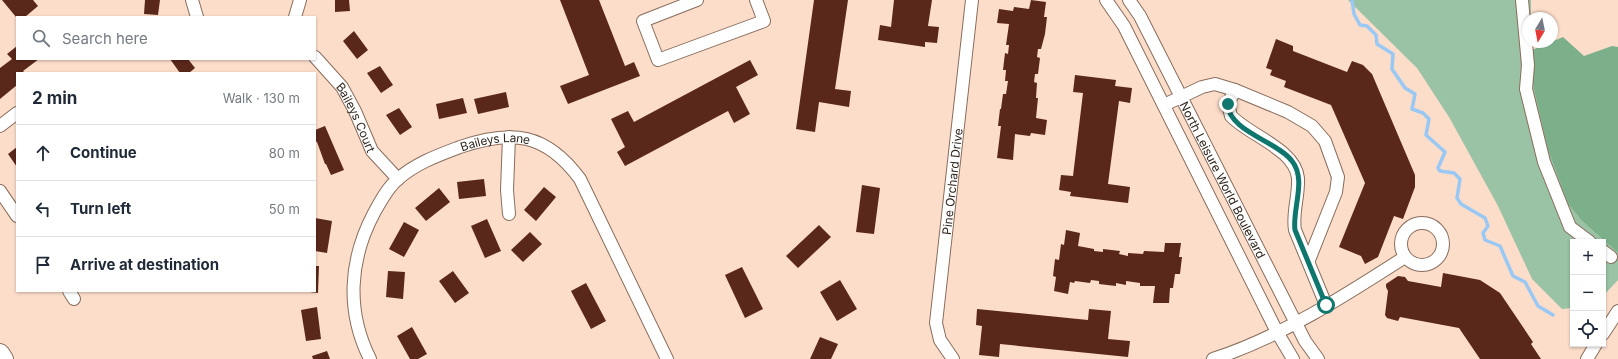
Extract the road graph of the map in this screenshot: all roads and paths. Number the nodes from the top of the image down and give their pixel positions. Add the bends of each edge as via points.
1 (192, 0) edge
2 (300, 0) edge
3 (697, 0) edge
4 (756, 0) edge
5 (972, 0) edge
6 (1106, 0) edge
7 (1129, 0) edge
8 (1522, 0) edge
9 (197, 16) edge
10 (295, 16) edge
11 (316, 58) edge
12 (1235, 90) junction
13 (1181, 97) junction
14 (1164, 105) junction
15 (16, 114) edge
16 (0, 126) edge
17 (509, 137) junction
18 (398, 179) junction
19 (0, 191) edge
20 (510, 214) dead end
21 (16, 215) edge
22 (1586, 239) edge
23 (1406, 256) dead end
24 (1308, 260) junction
25 (1326, 305) junction
26 (1618, 311) edge
27 (1296, 322) junction
28 (1606, 329) edge
29 (1277, 332) junction
30 (1594, 347) edge
31 (0, 353) edge
32 (4, 359) edge
33 (370, 359) edge
34 (667, 359) edge
35 (953, 359) edge
36 (1213, 359) edge
37 (1293, 359) edge
38 (1318, 359) edge
39 (1587, 359) edge

1 - 9 street
2 - 10 street
3 - 4 street via 643,21 658,60 764,21
5 - 35 street, Pine Orchard Drive via 936,323 940,340
6 - 14 street, North Leisure World Boulevard via 1124,26
7 - 13 street, North Leisure World Boulevard via 1140,16
8 - 22 street via 1528,65 1526,89 1544,162 1570,227
11 - 18 street, Baileys Court via 342,87 372,151
12 - 13 street via 1216,84 1202,87
12 - 24 street via 1228,104 1231,116 1292,160 1296,168 1297,196 1294,223 1299,242
12 - 24 street via 1288,112 1312,126 1325,141 1338,177 1336,192
13 - 14 street
13 - 27 street, North Leisure World Boulevard
14 - 29 street, North Leisure World Boulevard
15 - 16 street
17 - 18 street, Baileys Lane via 472,143 430,158
17 - 20 street via 507,190
17 - 34 street, Baileys Lane via 517,136 540,142 567,160 580,179
18 - 33 street, Baileys Lane via 379,203 358,249 353,286 357,324
19 - 21 street
23 - 25 street via 1356,289
24 - 25 street
25 - 27 street
26 - 28 street
27 - 29 street
27 - 38 street, North Leisure World Boulevard
29 - 36 street
29 - 37 street, North Leisure World Boulevard
30 - 39 street
31 - 32 highway

